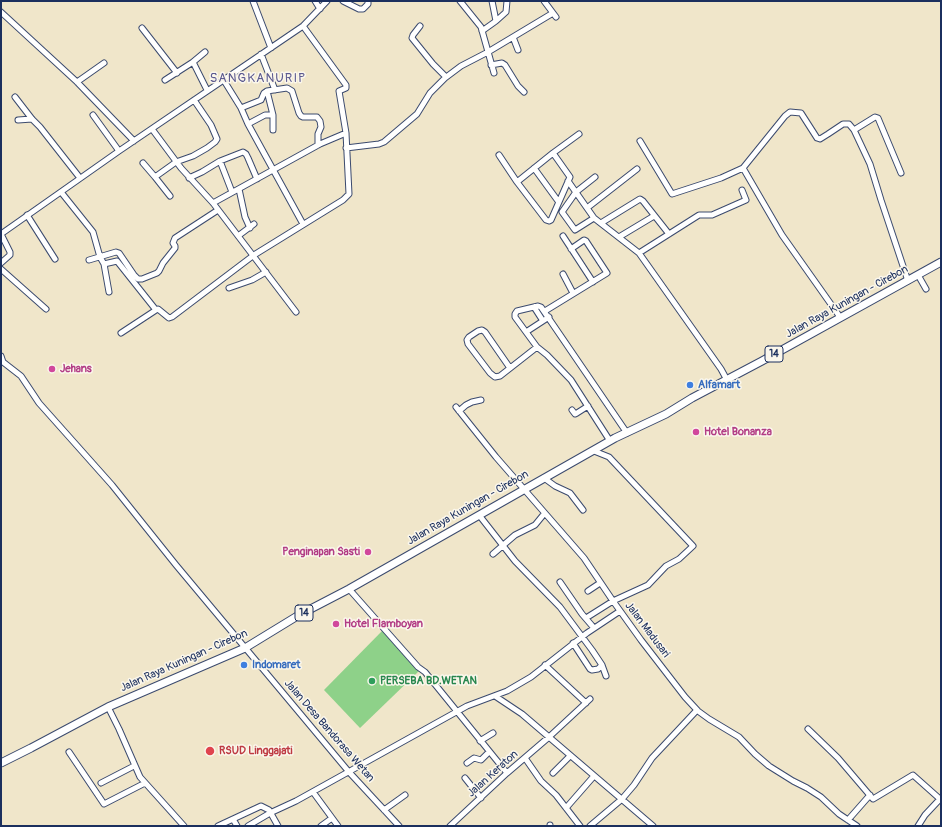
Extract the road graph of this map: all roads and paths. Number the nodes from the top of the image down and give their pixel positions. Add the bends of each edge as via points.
1 (253, 1) edge
2 (315, 1) edge
3 (327, 1) edge
4 (343, 1) edge
5 (368, 1) edge
6 (460, 1) edge
7 (492, 1) edge
8 (507, 1) edge
9 (544, 1) edge
10 (320, 9) junction
11 (1, 12) edge
12 (496, 21) junction
13 (303, 26) junction
14 (420, 26) dead end
15 (142, 28) dead end
16 (482, 31) junction
17 (513, 37) junction
18 (271, 48) junction
19 (518, 50) dead end
20 (205, 52) dead end
21 (488, 52) junction
22 (261, 54) junction
23 (193, 62) junction
24 (104, 64) dead end
25 (491, 65) junction
26 (177, 73) junction
27 (494, 73) dead end
28 (446, 76) junction
29 (223, 79) junction
30 (165, 80) dead end
31 (77, 82) junction
32 (207, 90) junction
33 (274, 90) junction
34 (267, 91) junction
35 (524, 92) dead end
36 (15, 97) dead end
37 (194, 100) junction
38 (241, 108) junction
39 (273, 114) junction
40 (93, 115) dead end
41 (32, 119) junction
42 (18, 120) dead end
43 (248, 124) junction
44 (152, 129) junction
45 (273, 130) dead end
46 (854, 130) junction
47 (346, 133) junction
48 (579, 134) dead end
49 (134, 141) junction
50 (640, 141) dead end
51 (318, 145) junction
52 (346, 148) junction
53 (119, 151) junction
54 (554, 153) junction
55 (498, 155) dead end
56 (220, 161) junction
57 (176, 162) junction
58 (143, 163) dead end
59 (534, 168) junction
60 (743, 168) junction
61 (273, 169) junction
62 (637, 169) dead end
63 (901, 173) dead end
64 (155, 177) junction
65 (595, 177) dead end
66 (80, 178) junction
67 (189, 178) junction
68 (257, 178) junction
69 (568, 181) junction
70 (518, 182) junction
71 (239, 189) junction
72 (742, 190) dead end
73 (61, 192) junction
74 (232, 192) junction
75 (576, 192) junction
76 (170, 196) dead end
77 (558, 201) junction
78 (213, 204) junction
79 (587, 208) junction
80 (218, 210) junction
81 (28, 215) junction
82 (654, 216) junction
83 (594, 218) junction
84 (601, 223) junction
85 (303, 224) junction
86 (1, 234) edge
87 (669, 234) junction
88 (238, 236) junction
89 (563, 236) dead end
90 (619, 237) junction
91 (571, 249) junction
92 (639, 253) junction
93 (254, 256) junction
94 (100, 257) junction
95 (55, 259) dead end
96 (89, 260) dead end
97 (941, 262) edge
98 (1, 263) edge
99 (104, 264) junction
100 (1, 269) edge
101 (266, 272) junction
102 (563, 274) dead end
103 (918, 275) junction
104 (908, 281) junction
105 (593, 282) junction
106 (229, 288) dead end
107 (926, 289) dead end
108 (109, 292) dead end
109 (573, 293) junction
110 (534, 307) junction
111 (46, 309) dead end
112 (156, 310) junction
113 (545, 311) junction
114 (296, 312) dead end
115 (548, 317) junction
116 (840, 317) junction
117 (543, 321) junction
118 (526, 332) junction
119 (121, 333) dead end
120 (537, 347) junction
121 (1, 356) edge
122 (510, 368) junction
123 (726, 380) junction
124 (481, 400) dead end
125 (588, 406) junction
126 (572, 410) dead end
127 (627, 432) junction
128 (602, 446) junction
129 (544, 478) junction
130 (523, 490) junction
131 (583, 510) dead end
132 (544, 514) junction
133 (479, 515) junction
134 (504, 546) junction
135 (493, 554) dead end
136 (560, 582) dead end
137 (600, 583) junction
138 (349, 589) junction
139 (588, 591) dead end
140 (613, 601) junction
141 (620, 611) junction
142 (586, 618) junction
143 (594, 628) junction
144 (582, 637) junction
145 (574, 643) junction
146 (245, 648) junction
147 (545, 665) junction
148 (602, 666) junction
149 (606, 676) dead end
150 (495, 696) junction
151 (108, 707) junction
152 (697, 710) junction
153 (457, 712) junction
154 (808, 729) dead end
155 (494, 733) dead end
156 (549, 737) junction
157 (480, 741) junction
158 (69, 752) dead end
159 (489, 752) junction
160 (570, 756) junction
161 (525, 758) junction
162 (1, 763) edge
163 (467, 763) dead end
164 (134, 766) junction
165 (349, 772) junction
166 (507, 773) junction
167 (553, 773) dead end
168 (594, 776) junction
169 (465, 778) dead end
170 (101, 783) dead end
171 (146, 783) junction
172 (313, 792) junction
173 (405, 795) dead end
174 (870, 795) junction
175 (481, 798) junction
176 (622, 799) junction
177 (940, 800) edge
178 (566, 808) junction
179 (384, 810) junction
180 (270, 813) junction
181 (332, 818) junction
182 (234, 819) junction
183 (848, 820) junction
184 (594, 825) edge
185 (184, 826) edge
186 (218, 826) edge
187 (237, 826) edge
188 (248, 826) edge
189 (278, 826) edge
190 (321, 826) edge
191 (338, 826) edge
192 (400, 826) edge
193 (450, 826) edge
194 (580, 826) edge
195 (653, 826) edge
196 (857, 826) edge
197 (918, 826) edge

1 - 18 street
2 - 10 street
3 - 10 street
4 - 5 street via 359,9 363,9
6 - 16 street
7 - 12 street
8 - 12 street via 506,12
9 - 17 street via 555,15
10 - 13 street
11 - 31 street
12 - 16 street
13 - 18 street
13 - 47 street via 346,85 346,88 339,91
14 - 28 street via 412,38
15 - 26 street
16 - 21 street
17 - 19 street
17 - 21 street
18 - 22 street
20 - 23 street
21 - 25 street
21 - 28 street
22 - 29 street
22 - 33 street
23 - 26 street
23 - 32 street
24 - 31 street
25 - 27 street
25 - 35 street via 506,65
26 - 30 street
28 - 52 street via 430,93 417,114 384,142
29 - 32 street
29 - 38 street
31 - 49 street
32 - 37 street
33 - 34 street
33 - 51 street via 287,88 292,91 301,116 318,118 321,127
34 - 38 street via 261,100
34 - 39 street
36 - 41 street
37 - 44 street
37 - 57 street via 217,139 194,156
38 - 43 street
39 - 43 street via 265,115
39 - 45 street
40 - 53 street
41 - 42 street
41 - 66 street
43 - 61 street
44 - 49 street
44 - 57 street
46 - 60 street via 849,124 843,124 820,139 801,114 790,112
46 - 63 street via 875,117 878,118
46 - 104 street via 870,164
47 - 51 street
47 - 52 street
48 - 54 street
49 - 53 street
50 - 60 street via 672,194
51 - 61 street
52 - 85 street via 349,194
53 - 66 street
54 - 59 street
54 - 69 street via 570,177
55 - 70 street
56 - 67 street
56 - 68 street via 242,152 246,154
56 - 74 street
57 - 64 street
57 - 67 street
58 - 64 street
59 - 70 street
59 - 77 street
60 - 116 street via 782,235
61 - 68 street
61 - 85 street
62 - 79 street
64 - 76 street
65 - 75 street
66 - 73 street
67 - 78 street
68 - 71 street
69 - 75 street
69 - 77 street
70 - 77 street via 546,220 551,220
71 - 74 street
71 - 88 street via 245,217 252,226
72 - 87 street via 746,200 712,215 699,215
73 - 81 street
73 - 94 street via 92,232
74 - 78 street
75 - 79 street
75 - 83 street via 563,214 576,230
78 - 80 street
79 - 83 street
80 - 88 street
80 - 94 street via 175,238 173,253 157,273 147,277 138,279 134,276 119,253
81 - 86 street
81 - 95 street
82 - 84 street via 640,199
82 - 87 street
82 - 90 street
83 - 84 street
84 - 90 street
85 - 93 street
86 - 98 street via 10,252
87 - 92 street
88 - 93 street
89 - 91 street
90 - 92 street
91 - 105 street
91 - 105 street via 586,241 606,270 606,274
92 - 123 street via 721,369
93 - 101 street
93 - 112 street via 172,317 169,318
94 - 96 street
94 - 99 street
97 - 103 highway, Jalan Raya Kuningan - Cirebon / 14
99 - 108 street
99 - 112 street via 117,261
100 - 111 street
101 - 106 street
101 - 114 street
102 - 109 street
103 - 104 highway, Jalan Raya Kuningan - Cirebon / 14
103 - 107 street
104 - 116 highway, Jalan Raya Kuningan - Cirebon / 14
105 - 109 street
109 - 113 street
110 - 113 street via 538,306
110 - 117 street
110 - 118 street via 517,311 515,314
112 - 119 street
113 - 115 street
115 - 117 street
115 - 127 street
116 - 123 highway, Jalan Raya Kuningan - Cirebon / 14
117 - 118 street
118 - 120 street
120 - 122 street
120 - 125 street via 571,380
121 - 146 street, Jalan Desa Bandorasa Wetan via 3,362 21,376 39,403 112,485
122 - 122 street via 497,377 490,373 468,344 469,337 478,330 485,332
123 - 127 highway, Jalan Raya Kuningan - Cirebon / 14 via 666,414
124 - 130 street, Jalan Madusari via 458,409
125 - 126 street via 575,414
125 - 128 street
127 - 128 highway, Jalan Raya Kuningan - Cirebon / 14
128 - 129 highway, Jalan Raya Kuningan - Cirebon / 14
128 - 140 street via 609,457 693,546 679,559 666,566 648,585
129 - 130 highway, Jalan Raya Kuningan - Cirebon / 14
129 - 131 street via 570,493
130 - 132 street, Jalan Madusari
130 - 133 highway, Jalan Raya Kuningan - Cirebon / 14
132 - 134 street via 535,525 515,535
132 - 137 street, Jalan Madusari via 584,558
133 - 134 street
133 - 138 highway, Jalan Raya Kuningan - Cirebon / 14
134 - 135 street
134 - 144 street via 515,561 560,607
136 - 142 street
137 - 139 street
137 - 140 street, Jalan Madusari
138 - 146 highway, Jalan Raya Kuningan - Cirebon / 14
138 - 153 street via 425,672
140 - 141 street, Jalan Madusari
140 - 142 street
141 - 143 street
141 - 152 street, Jalan Madusari
142 - 143 street
143 - 144 street
144 - 145 street
144 - 148 street
145 - 147 street
145 - 148 street via 590,669
146 - 151 highway, Jalan Raya Kuningan - Cirebon / 14
146 - 165 street, Jalan Desa Bandorasa Wetan
147 - 150 street via 525,680
147 - 156 street, Jalan Keraton via 588,701
148 - 149 street
150 - 153 street
150 - 156 street
151 - 162 highway, Jalan Raya Kuningan - Cirebon / 14
151 - 164 street
152 - 176 street via 652,758
152 - 183 street, Jalan Madusari via 739,737 769,766 807,788
153 - 157 street
153 - 165 street
154 - 174 street via 841,761
155 - 157 street
156 - 160 street
156 - 161 street, Jalan Keraton
157 - 159 street
158 - 171 street via 104,804
159 - 163 street via 481,760 474,758
159 - 166 street
160 - 167 street
160 - 168 street
161 - 166 street, Jalan Keraton
161 - 178 street
164 - 170 street
164 - 171 street
165 - 172 street
165 - 179 street, Jalan Desa Bandorasa Wetan
166 - 175 street, Jalan Keraton
168 - 176 street
168 - 178 street
169 - 175 street
171 - 185 street
172 - 180 street
172 - 181 street
173 - 179 street
174 - 177 street via 874,799 913,775
174 - 183 street
175 - 193 street, Jalan Keraton
176 - 184 street
176 - 195 street
177 - 197 street
178 - 194 street
179 - 192 street, Jalan Desa Bandorasa Wetan
180 - 182 street via 265,807 259,806
180 - 188 street
180 - 189 street
181 - 190 street
181 - 191 street
182 - 186 street
182 - 187 street
183 - 196 street, Jalan Madusari

